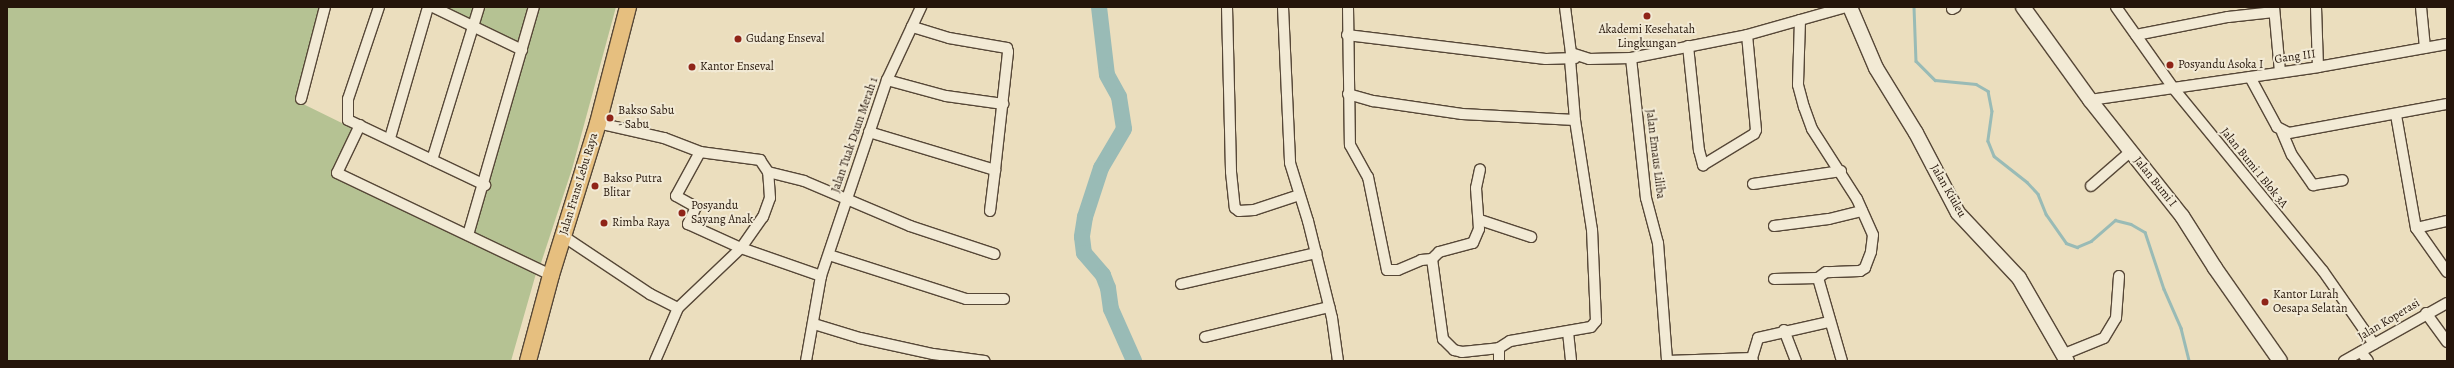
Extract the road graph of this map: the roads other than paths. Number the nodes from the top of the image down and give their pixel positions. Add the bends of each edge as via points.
1 (325, 7) edge
2 (379, 7) edge
3 (428, 7) edge
4 (433, 7) edge
5 (479, 7) edge
6 (534, 7) edge
7 (628, 7) edge
8 (921, 7) edge
9 (1227, 7) edge
10 (1283, 7) edge
11 (1348, 7) edge
12 (1564, 7) edge
13 (1846, 7) edge
14 (1850, 7) edge
15 (2023, 7) edge
16 (2116, 7) edge
17 (2316, 7) edge
18 (2421, 7) edge
19 (2274, 10) edge
20 (1800, 20) junction
21 (473, 27) junction
22 (912, 27) junction
23 (1347, 35) junction
24 (1747, 35) junction
25 (2136, 35) junction
26 (2447, 44) edge
27 (1688, 46) junction
28 (2424, 48) junction
29 (522, 50) junction
30 (1575, 58) junction
31 (1630, 58) junction
32 (2318, 67) junction
33 (2280, 72) junction
34 (2250, 77) junction
35 (887, 80) junction
36 (2174, 89) junction
37 (1348, 94) junction
38 (301, 99) dead end
39 (2090, 100) junction
40 (1003, 104) junction
41 (2447, 104) edge
42 (2396, 115) junction
43 (1575, 120) junction
44 (598, 123) junction
45 (360, 125) junction
46 (869, 132) junction
47 (2282, 132) junction
48 (390, 138) junction
49 (700, 152) junction
50 (2130, 152) junction
51 (432, 160) junction
52 (995, 170) junction
53 (1480, 170) dead end
54 (1841, 171) junction
55 (768, 172) junction
56 (2343, 180) dead end
57 (1753, 184) dead end
58 (485, 185) junction
59 (2091, 186) dead end
60 (1299, 195) junction
61 (846, 199) junction
62 (990, 211) dead end
63 (1862, 211) junction
64 (1480, 220) junction
65 (2447, 222) edge
66 (1774, 226) dead end
67 (2416, 228) junction
68 (468, 235) junction
69 (563, 236) junction
70 (1531, 238) dead end
71 (741, 248) junction
72 (994, 254) dead end
73 (1316, 254) junction
74 (829, 255) junction
75 (1432, 259) junction
76 (2447, 272) edge
77 (551, 275) junction
78 (821, 276) junction
79 (2119, 276) dead end
80 (1818, 278) junction
81 (1774, 279) dead end
82 (1181, 284) dead end
83 (1004, 299) dead end
84 (2447, 303) edge
85 (1329, 307) junction
86 (678, 308) junction
87 (2426, 313) junction
88 (1829, 322) junction
89 (814, 324) junction
90 (1784, 330) junction
91 (1568, 332) junction
92 (1205, 337) dead end
93 (2447, 342) edge
94 (2374, 344) junction
95 (1499, 348) junction
96 (2361, 352) junction
97 (933, 358) edge
98 (2064, 358) edge
99 (1752, 359) edge
100 (528, 361) edge
101 (655, 361) edge
102 (806, 361) edge
103 (985, 361) edge
104 (1338, 361) edge
105 (1499, 361) edge
106 (1571, 361) edge
107 (1667, 361) edge
108 (1796, 361) edge
109 (1842, 361) edge
110 (2280, 361) edge
111 (2344, 361) edge
112 (2368, 361) edge

1 - 38 street
2 - 45 street via 348,99 348,120
3 - 48 street
4 - 21 street
5 - 21 street
6 - 29 street
7 - 44 main road, Jalan Frans Lebu Raya
8 - 22 street, Jalan Tuak Daun Merah 1
9 - 60 street via 1231,172 1235,208 1239,211 1254,210
10 - 60 street via 1288,144 1292,175
11 - 23 street
12 - 30 street via 1569,50
13 - 20 street
14 - 98 street, Jalan Kiuleu via 1876,68 1916,133 1958,213 2019,278
15 - 39 street, Jalan Bumi I
16 - 25 street, Jalan Bumi I Blok 3A
17 - 32 street
18 - 28 street
19 - 25 street
19 - 33 street
20 - 24 street
20 - 54 street via 1798,85 1812,128
21 - 29 street
21 - 51 street
22 - 35 street, Jalan Tuak Daun Merah 1
22 - 40 street via 949,38 1006,48 1008,52
23 - 30 street via 1538,58
23 - 37 street
24 - 27 street
24 - 27 street via 1756,130 1754,134 1702,165
25 - 36 street, Jalan Bumi I Blok 3A
26 - 28 street, Gang III
27 - 31 street
28 - 32 street, Gang III
29 - 58 street
30 - 31 street
30 - 43 street
31 - 107 street, Jalan Emaus Liliba via 1646,198 1658,243
32 - 33 street, Gang III
33 - 34 street, Gang III
34 - 36 street, Gang III
34 - 47 street
35 - 40 street via 946,96
35 - 46 street, Jalan Tuak Daun Merah 1
36 - 39 street, Gang III
36 - 94 street, Jalan Bumi I Blok 3A via 2323,271
37 - 43 street via 1373,101 1462,114
37 - 75 street via 1350,145 1368,177 1387,270 1392,271 1420,260
39 - 50 street, Jalan Bumi I
40 - 52 street
41 - 42 street
42 - 47 street via 2289,133
42 - 67 street
43 - 91 street via 1592,230 1596,321 1592,326
44 - 49 street via 664,138
44 - 69 main road, Jalan Frans Lebu Raya
45 - 48 street
45 - 68 street via 337,172
46 - 52 street
46 - 61 street, Jalan Tuak Daun Merah 1
47 - 56 street via 2292,155 2313,185
48 - 51 street
49 - 55 street via 760,160
49 - 71 street via 676,198 696,207 688,224
50 - 59 street
50 - 110 street, Jalan Bumi I via 2182,216
51 - 58 street
52 - 62 street
53 - 64 street via 1476,188
54 - 57 street
54 - 63 street
55 - 61 street via 804,181
55 - 71 street via 770,198 763,217
58 - 68 street
60 - 73 street
61 - 72 street via 910,226
61 - 74 street, Jalan Tuak Daun Merah 1
63 - 66 street via 1829,219
63 - 80 street via 1873,235 1871,252 1865,268 1860,271 1826,272
64 - 70 street
64 - 75 street via 1478,236 1473,243 1439,252
65 - 67 street
67 - 76 street
68 - 77 street
69 - 77 main road, Jalan Frans Lebu Raya
69 - 86 street via 650,294
71 - 78 street via 789,267
71 - 86 street
73 - 82 street
73 - 85 street
74 - 78 street, Jalan Tuak Daun Merah 1
74 - 83 street via 966,300
75 - 95 street via 1443,339 1454,350 1462,352
77 - 100 main road, Jalan Frans Lebu Raya
78 - 89 street, Jalan Tuak Daun Merah 1
79 - 98 street via 2116,318 2104,338
80 - 81 street
80 - 88 street
84 - 87 street, Jalan Koperasi
85 - 92 street
85 - 104 street
86 - 101 street
87 - 93 street
87 - 94 street, Jalan Koperasi
88 - 90 street via 1796,331
88 - 109 street
89 - 97 street
89 - 102 street, Jalan Tuak Daun Merah 1
90 - 99 street via 1758,338
90 - 108 street
91 - 95 street via 1514,340
91 - 106 street
94 - 96 street, Jalan Koperasi
95 - 105 street
96 - 111 street, Jalan Koperasi
96 - 112 street
97 - 103 street
99 - 107 street

